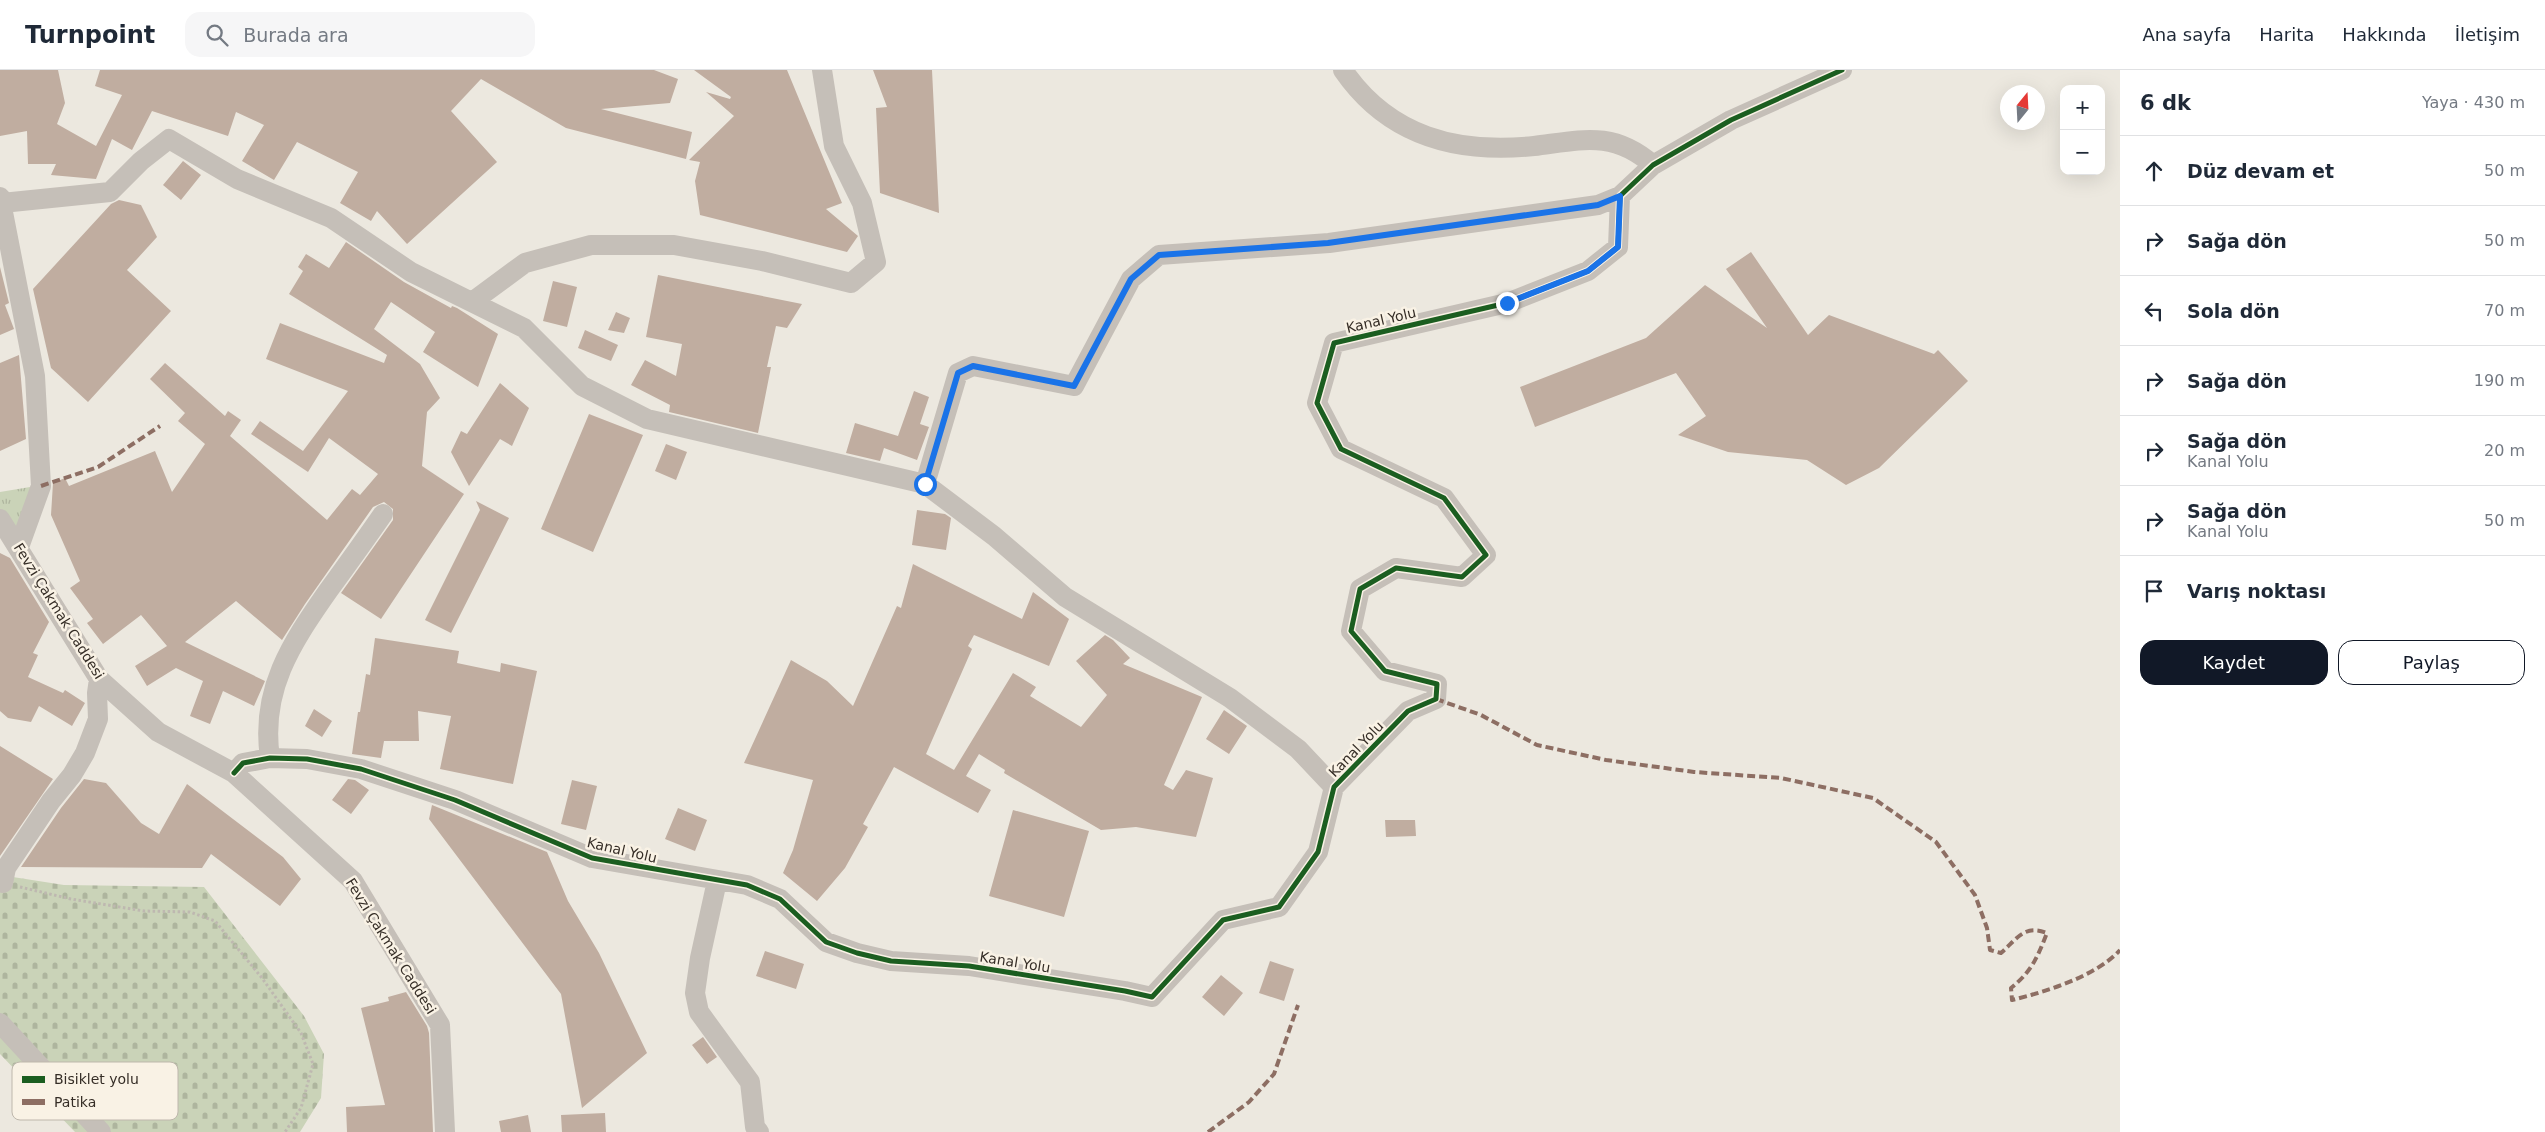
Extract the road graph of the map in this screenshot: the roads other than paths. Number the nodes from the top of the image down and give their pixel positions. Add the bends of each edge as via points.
1 (822, 70) edge
2 (1343, 70) edge
3 (1842, 70) edge
4 (1653, 164) junction
5 (1620, 196) junction
6 (1, 200) edge
7 (472, 302) junction
8 (925, 484) junction
9 (383, 514) dead end
10 (0, 519) edge
11 (19, 547) junction
12 (99, 679) junction
13 (270, 758) junction
14 (234, 774) junction
15 (1334, 787) junction
16 (717, 881) junction
17 (3, 883) road end
18 (0, 1023) edge
19 (36, 1062) edge
20 (90, 1120) edge
21 (101, 1132) edge
22 (445, 1132) edge
23 (759, 1132) edge

1 - 7 street via 834,146 862,203 876,262 851,283 762,261 674,245 591,245 524,263
2 - 4 street via 1378,110 1412,132 1433,139 1510,148 1600,139 1628,147
3 - 4 street via 1731,120
4 - 5 street
5 - 8 street via 1598,205 1328,243 1159,255 1131,279 1074,386 973,366 958,373
5 - 15 street, Kanal Yolu via 1618,247 1588,271 1507,303 1334,342 1318,403 1341,449 1444,498 1486,555 1462,577 1396,568 1360,589 1351,631 1385,671 1437,684 1436,699 1408,711
6 - 7 street via 110,192 169,138 237,179 331,218 411,272
6 - 11 street via 35,376 41,486
7 - 8 street via 524,328 582,386 647,419
8 - 15 street via 994,536 1065,597 1230,698 1298,749
9 - 13 street via 306,620 290,648 270,703 267,731
10 - 11 street, Fevzi Çakmak Caddesi
11 - 12 street, Fevzi Çakmak Caddesi
12 - 14 street, Fevzi Çakmak Caddesi via 158,732
12 - 17 street via 98,719 84,753 6,868
13 - 14 street, Kanal Yolu via 243,763
13 - 16 street, Kanal Yolu via 307,759 360,769 455,800 592,858
14 - 22 street, Fevzi Çakmak Caddesi via 353,881 440,1025
15 - 16 street, Kanal Yolu via 1318,852 1279,907 1223,920 1152,997 969,966 891,961 857,953 826,942 780,899 748,885
16 - 23 street via 695,993 699,1012 750,1082 755,1127
18 - 19 street
20 - 21 street

